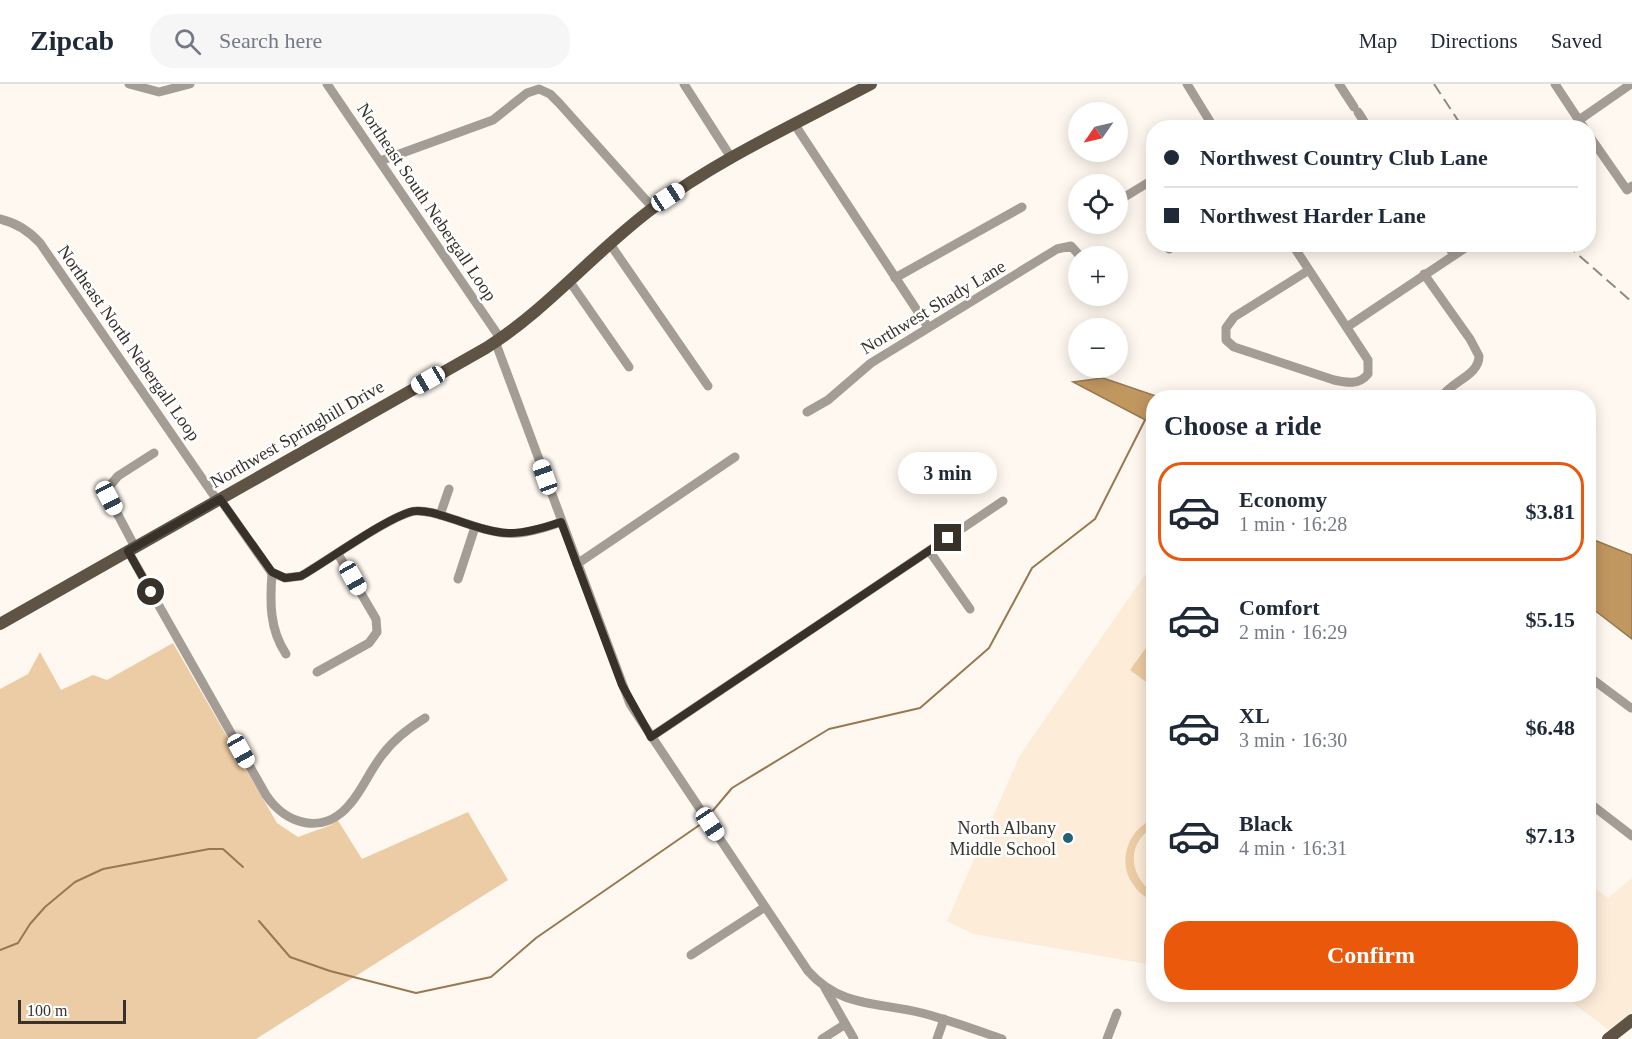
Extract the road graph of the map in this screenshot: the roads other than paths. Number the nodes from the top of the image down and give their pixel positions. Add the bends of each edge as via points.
1 (129, 84) edge
2 (190, 84) edge
3 (327, 84) edge
4 (684, 84) edge
5 (1187, 84) edge
6 (1339, 84) edge
7 (1555, 84) edge
8 (1631, 84) edge
9 (863, 86) edge
10 (1209, 120) edge
11 (1363, 120) edge
12 (1578, 120) edge
13 (1586, 120) edge
14 (795, 125) junction
15 (1596, 144) edge
16 (732, 159) junction
17 (380, 161) junction
18 (1146, 183) edge
19 (1630, 188) edge
20 (1128, 195) edge
21 (1022, 207) dead end
22 (653, 208) junction
23 (0, 219) edge
24 (610, 244) junction
25 (1068, 246) edge
26 (1297, 252) edge
27 (1452, 252) edge
28 (1459, 252) edge
29 (1454, 255) junction
30 (1309, 270) junction
31 (1424, 274) junction
32 (895, 278) junction
33 (570, 282) junction
34 (928, 327) junction
35 (1347, 327) junction
36 (498, 340) junction
37 (629, 367) dead end
38 (708, 386) dead end
39 (1449, 390) edge
40 (807, 412) dead end
41 (154, 453) dead end
42 (735, 457) dead end
43 (449, 489) dead end
44 (219, 500) junction
45 (1003, 501) dead end
46 (440, 515) junction
47 (561, 522) junction
48 (475, 527) junction
49 (131, 549) junction
50 (930, 552) junction
51 (338, 554) junction
52 (577, 564) junction
53 (272, 573) junction
54 (458, 579) dead end
55 (969, 609) dead end
56 (0, 624) edge
57 (285, 654) dead end
58 (317, 672) dead end
59 (1596, 682) edge
60 (1631, 708) edge
61 (425, 718) dead end
62 (651, 737) junction
63 (1596, 808) edge
64 (1632, 836) edge
65 (765, 907) junction
66 (691, 955) dead end
67 (825, 988) junction
68 (1117, 1013) dead end
69 (944, 1020) junction
70 (1632, 1020) edge
71 (844, 1025) junction
72 (822, 1039) edge
73 (854, 1039) edge
74 (937, 1039) edge
75 (1002, 1039) edge
76 (1107, 1039) edge
77 (1610, 1039) edge

1 - 2 street via 159,92
3 - 17 street, Northeast South Nebergall Loop
4 - 16 street
5 - 10 street
6 - 11 street
7 - 12 street
8 - 13 street
9 - 14 main road, Northwest Springhill Drive
14 - 16 main road, Northwest Springhill Drive
14 - 32 street
15 - 19 street
16 - 22 main road, Northwest Springhill Drive
17 - 22 street via 493,120 527,93 539,89 559,103
17 - 36 street, Northeast South Nebergall Loop
18 - 20 street
21 - 32 street
22 - 24 main road, Northwest Springhill Drive
23 - 44 street, Northeast North Nebergall Loop via 30,232 40,243
24 - 33 main road, Northwest Springhill Drive
24 - 38 street
25 - 34 street, Northwest Shady Lane via 1062,246
26 - 30 street
27 - 29 street
28 - 29 street
29 - 31 street
30 - 35 street
30 - 35 street via 1234,317 1226,328 1226,339 1240,349 1334,380 1356,383 1365,378 1370,365
31 - 35 street
31 - 39 street via 1479,356 1475,369
32 - 34 street
33 - 36 main road, Northwest Springhill Drive
33 - 37 street
34 - 40 street, Northwest Shady Lane via 871,363 828,400
36 - 44 main road, Northwest Springhill Drive
36 - 47 street, Northeast South Nebergall Loop
41 - 49 street via 117,476 108,488
42 - 52 street
43 - 46 street
44 - 49 main road, Northwest Springhill Drive
44 - 53 street, Northeast North Nebergall Loop
45 - 50 street
46 - 48 street
46 - 51 street via 414,511 404,514
47 - 48 street via 519,535
47 - 52 street, Northeast South Nebergall Loop
48 - 54 street
49 - 56 main road, Northwest Springhill Drive
49 - 61 street via 211,698 272,804 284,816 303,823 324,821 343,812 385,751
50 - 55 street
50 - 62 street
51 - 53 street via 293,578
51 - 58 street via 375,619 377,632 369,643
52 - 62 street, Northeast South Nebergall Loop via 622,685
53 - 57 street via 273,625
59 - 60 street
62 - 65 street, Northeast South Nebergall Loop
63 - 64 street
65 - 66 street
65 - 67 street, Northeast South Nebergall Loop via 808,971
67 - 69 street via 851,1000
67 - 71 street
68 - 76 street
69 - 74 street
69 - 75 street
70 - 77 main road
71 - 72 street
71 - 73 street

